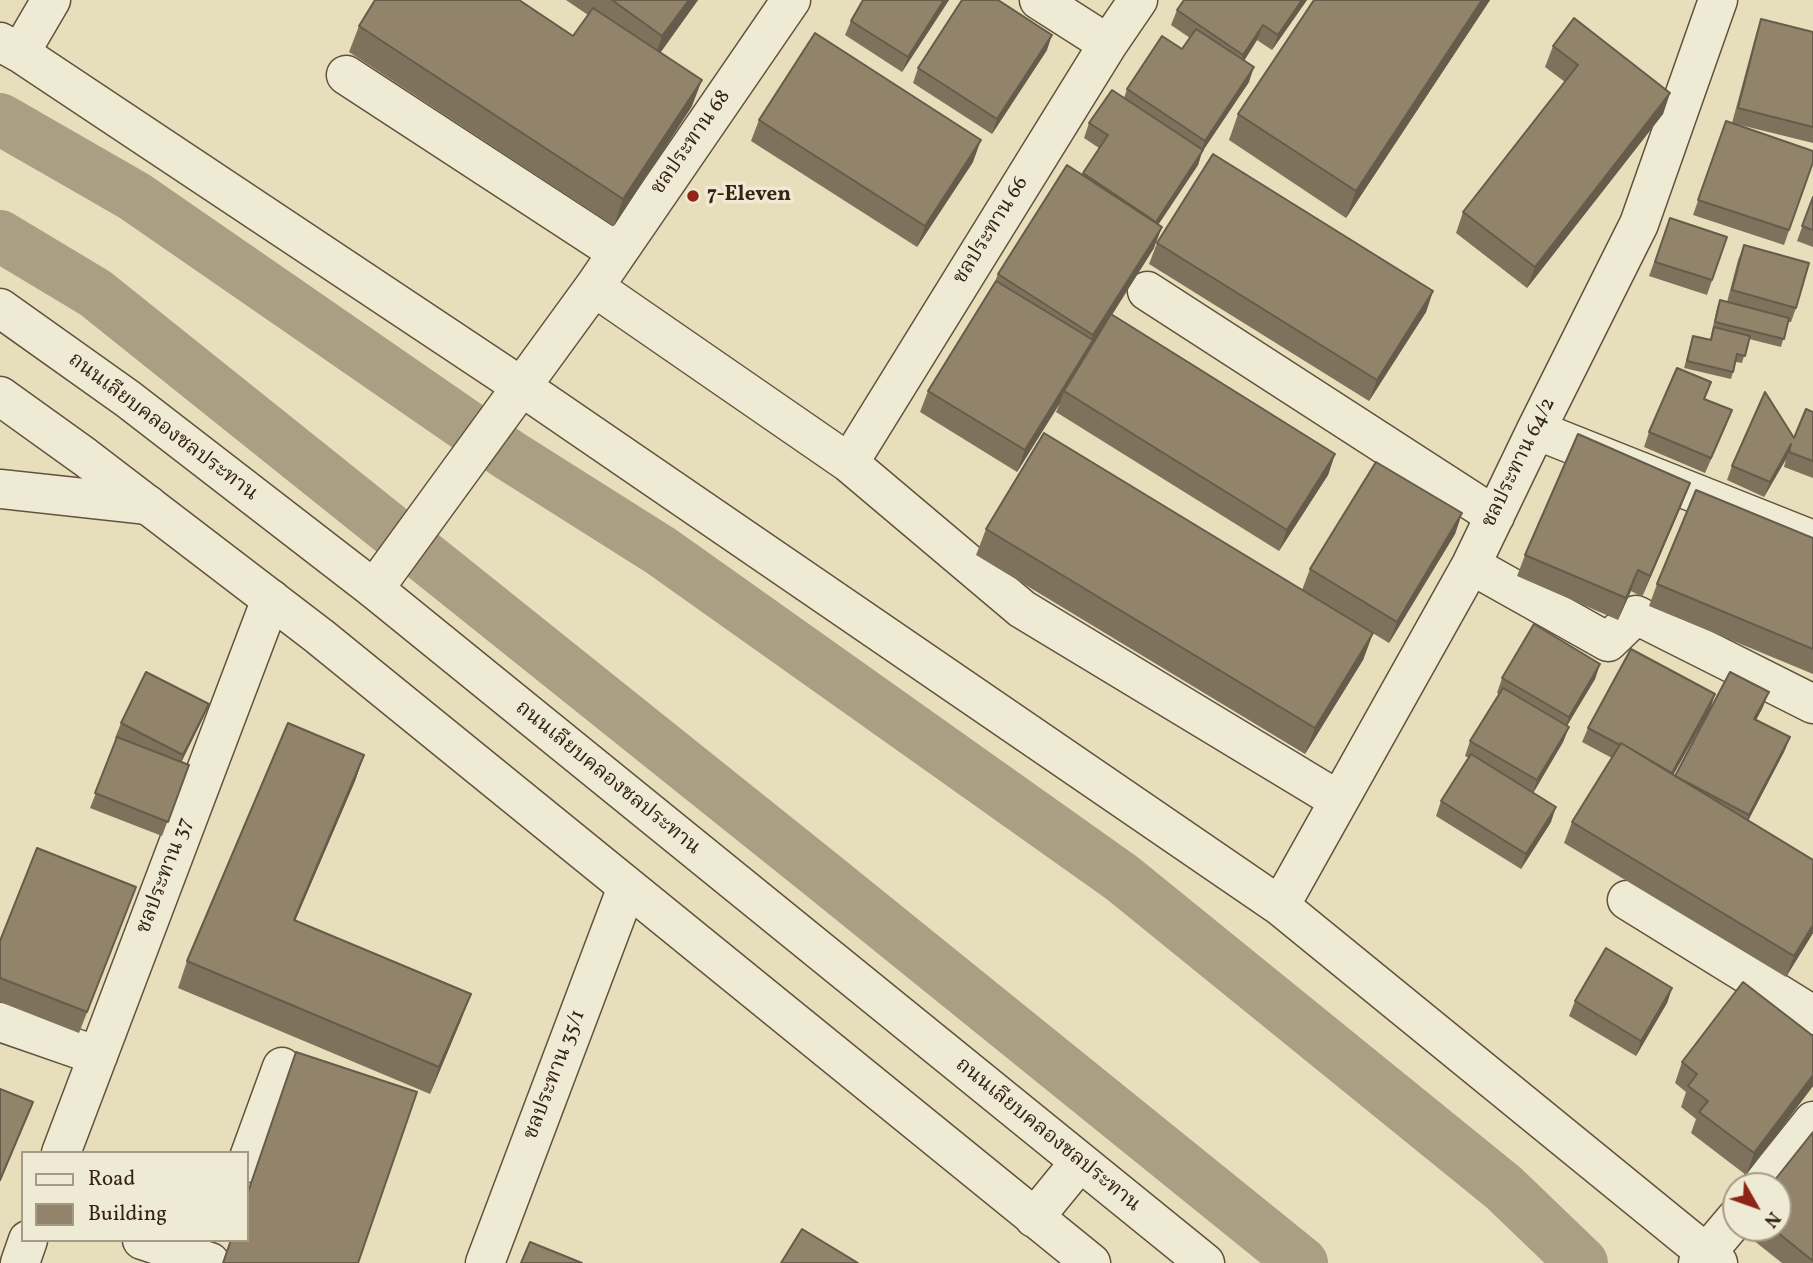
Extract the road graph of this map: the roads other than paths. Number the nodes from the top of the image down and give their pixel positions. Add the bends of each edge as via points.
1 (51, 0) edge
2 (791, 0) edge
3 (1039, 0) edge
4 (1138, 0) edge
5 (1718, 0) edge
6 (1108, 44) junction
7 (10, 48) edge
8 (346, 75) dead end
9 (617, 252) junction
10 (594, 287) junction
11 (1147, 291) dead end
12 (0, 307) edge
13 (522, 387) junction
14 (0, 396) edge
15 (1536, 430) junction
16 (849, 463) junction
17 (0, 489) edge
18 (148, 505) junction
19 (1494, 516) junction
20 (1813, 540) edge
21 (1471, 565) junction
22 (374, 589) junction
23 (271, 599) junction
24 (1813, 704) edge
25 (1338, 800) junction
26 (627, 887) junction
27 (1627, 900) dead end
28 (1280, 906) junction
29 (1813, 1015) edge
30 (0, 1022) edge
31 (98, 1056) junction
32 (282, 1067) dead end
33 (1813, 1121) edge
34 (62, 1151) edge
35 (248, 1160) edge
36 (1079, 1163) junction
37 (1772, 1172) edge
38 (1034, 1218) junction
39 (1722, 1239) edge
40 (27, 1242) edge
41 (151, 1242) edge
42 (213, 1255) edge
43 (1708, 1260) edge
44 (20, 1263) edge
45 (485, 1263) edge
46 (1091, 1263) edge
47 (1205, 1263) edge

1 - 7 street
2 - 9 street, ชลประทาน 68
3 - 6 street
4 - 6 street, ชลประทาน 66
5 - 15 street, ชลประทาน 64/2 via 1639,223
6 - 16 street, ชลประทาน 66
7 - 13 street
8 - 9 street
9 - 10 street, ชลประทาน 68
10 - 13 street, ชลประทาน 68
10 - 16 street
11 - 19 street
12 - 22 street, ถนนเลียบคลองชลประทาน via 128,399
13 - 22 street, ชลประทาน 68
13 - 28 street
14 - 18 street
15 - 19 street, ชลประทาน 64/2
15 - 20 street
16 - 25 street via 1022,609
17 - 18 street
18 - 23 street
19 - 21 street, ชลประทาน 64/2
21 - 24 street via 1608,642 1636,615
21 - 25 street, ชลประทาน 64/2
22 - 36 street, ถนนเลียบคลองชลประทาน
23 - 26 street
23 - 31 street, ชลประทาน 37
25 - 28 street, ชลประทาน 64/2
26 - 38 street
26 - 45 street, ชลประทาน 35/1
27 - 29 street
28 - 43 street
30 - 31 street
31 - 34 street, ชลประทาน 37
32 - 35 street
33 - 37 street
36 - 38 street
36 - 47 street, ถนนเลียบคลองชลประทาน
38 - 46 street
39 - 43 street
40 - 44 street
41 - 42 street

